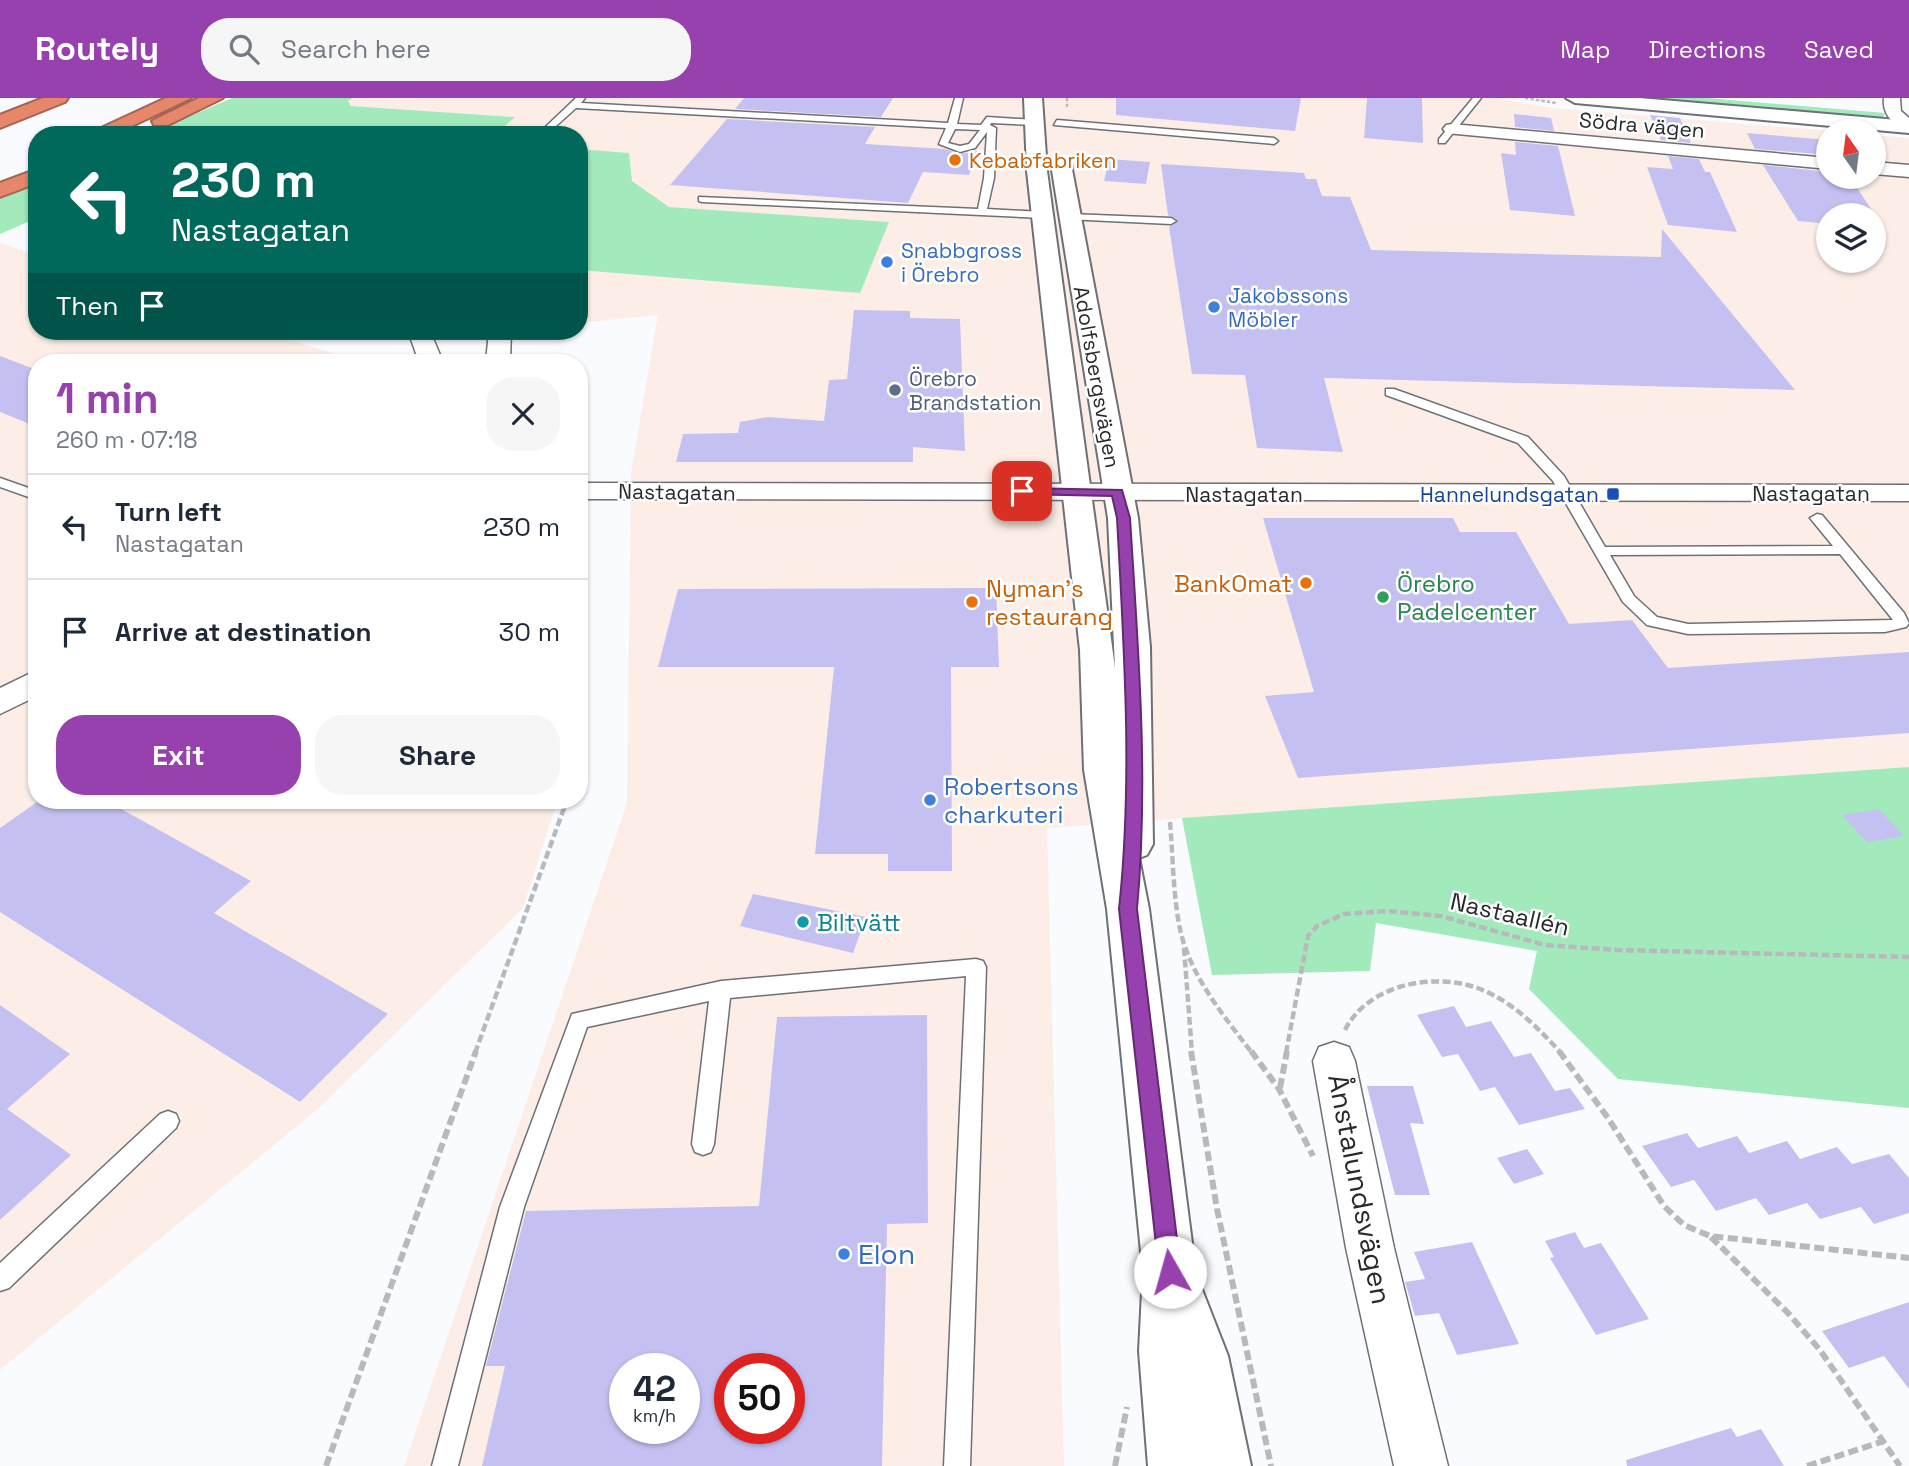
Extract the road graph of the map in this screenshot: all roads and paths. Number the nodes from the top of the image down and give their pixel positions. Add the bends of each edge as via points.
1 (52, 98) edge
2 (59, 98) edge
3 (182, 98) edge
4 (214, 98) edge
5 (581, 98) edge
6 (958, 98) edge
7 (1033, 98) edge
8 (1477, 98) edge
9 (1581, 98) edge
10 (1892, 98) edge
11 (574, 105) junction
12 (1057, 114) junction
13 (19, 115) junction
14 (0, 122) edge
15 (1033, 122) junction
16 (117, 126) edge
17 (151, 126) edge
18 (551, 126) edge
19 (952, 126) junction
20 (1909, 126) edge
21 (985, 128) junction
22 (1447, 135) joint
23 (1274, 141) dead end
24 (1816, 163) edge
25 (28, 164) edge
26 (1886, 169) edge
27 (1909, 171) edge
28 (0, 176) edge
29 (28, 179) edge
30 (0, 191) edge
31 (702, 198) dead end
32 (982, 212) junction
33 (1056, 216) junction
34 (1171, 222) dead end
35 (1390, 392) dead end
36 (0, 482) edge
37 (588, 491) edge
38 (1079, 491) junction
39 (1117, 492) junction
40 (28, 493) edge
41 (1909, 493) edge
42 (1568, 495) junction
43 (1818, 518) dead end
44 (1845, 550) junction
45 (1599, 551) junction
46 (28, 686) edge
47 (0, 703) edge
48 (564, 809) edge
49 (1128, 909) junction
50 (1909, 957) edge
51 (721, 990) junction
52 (1334, 1061) joint
53 (1279, 1089) junction
54 (168, 1121) dead end
55 (703, 1144) dead end
56 (1314, 1159) dead end
57 (1710, 1236) junction
58 (1909, 1258) edge
59 (1170, 1272) junction
60 (0, 1279) edge
61 (1884, 1441) junction
62 (326, 1466) edge
63 (445, 1466) edge
64 (957, 1466) edge
65 (1177, 1466) edge
66 (1222, 1466) edge
67 (1271, 1466) edge
68 (1421, 1466) edge
69 (1807, 1466) edge
70 (1900, 1466) edge

1 - 13 highway
2 - 13 highway
3 - 16 highway
4 - 17 highway
5 - 11 lane
6 - 19 lane
7 - 15 main road, Adolfsbergsvägen
8 - 22 lane
9 - 20 main road, Södra vägen
10 - 20 street via 1898,120
11 - 18 lane
11 - 19 lane
12 - 15 main road
12 - 23 lane
12 - 33 main road, Adolfsbergsvägen
13 - 14 highway
15 - 21 lane via 986,120
15 - 33 main road, Adolfsbergsvägen
19 - 21 lane
19 - 21 lane via 943,144 972,148
21 - 32 lane via 992,128
22 - 24 street, Södra vägen
25 - 28 highway
26 - 27 street
29 - 30 highway
31 - 32 lane
32 - 33 lane
33 - 34 lane
33 - 38 main road, Adolfsbergsvägen
33 - 39 main road, Adolfsbergsvägen
35 - 42 lane via 1523,440
36 - 40 lane
37 - 38 street, Nastagatan
38 - 39 street, Nastagatan
38 - 49 main road, Adolfsbergsvägen via 1097,650 1103,770
39 - 42 street, Nastagatan
39 - 49 main road, Adolfsbergsvägen via 1124,518 1133,647 1134,804
41 - 42 street, Nastagatan
42 - 45 lane
43 - 44 lane
44 - 45 lane
44 - 45 lane via 1901,624 1688,629 1665,625 1652,621 1628,599
46 - 47 street
48 - 62 path
49 - 59 main road, Adolfsbergsvägen
50 - 53 path, Nastaallén via 1545,945 1441,916 1387,911 1344,914 1317,926 1308,936
51 - 55 lane
51 - 63 lane via 579,1020 512,1207
51 - 64 lane via 976,967
52 - 57 path, Ånstalundsvägen via 1348,1024 1381,994 1401,985 1430,981 1486,992 1513,1007 1562,1055 1664,1206 1684,1225
52 - 68 street, Ånstalundsvägen via 1370,1248
53 - 56 path
53 - 67 path via 1218,1008 1184,943 1208,1164
54 - 60 lane
57 - 58 path, Ånstalundsvägen
57 - 61 path, Ånstalundsvägen via 1812,1341
59 - 65 main road, Adolfsbergsvägen via 1167,1351
59 - 66 main road, Adolfsbergsvägen via 1200,1356
61 - 69 path
61 - 70 path, Ånstalundsvägen

